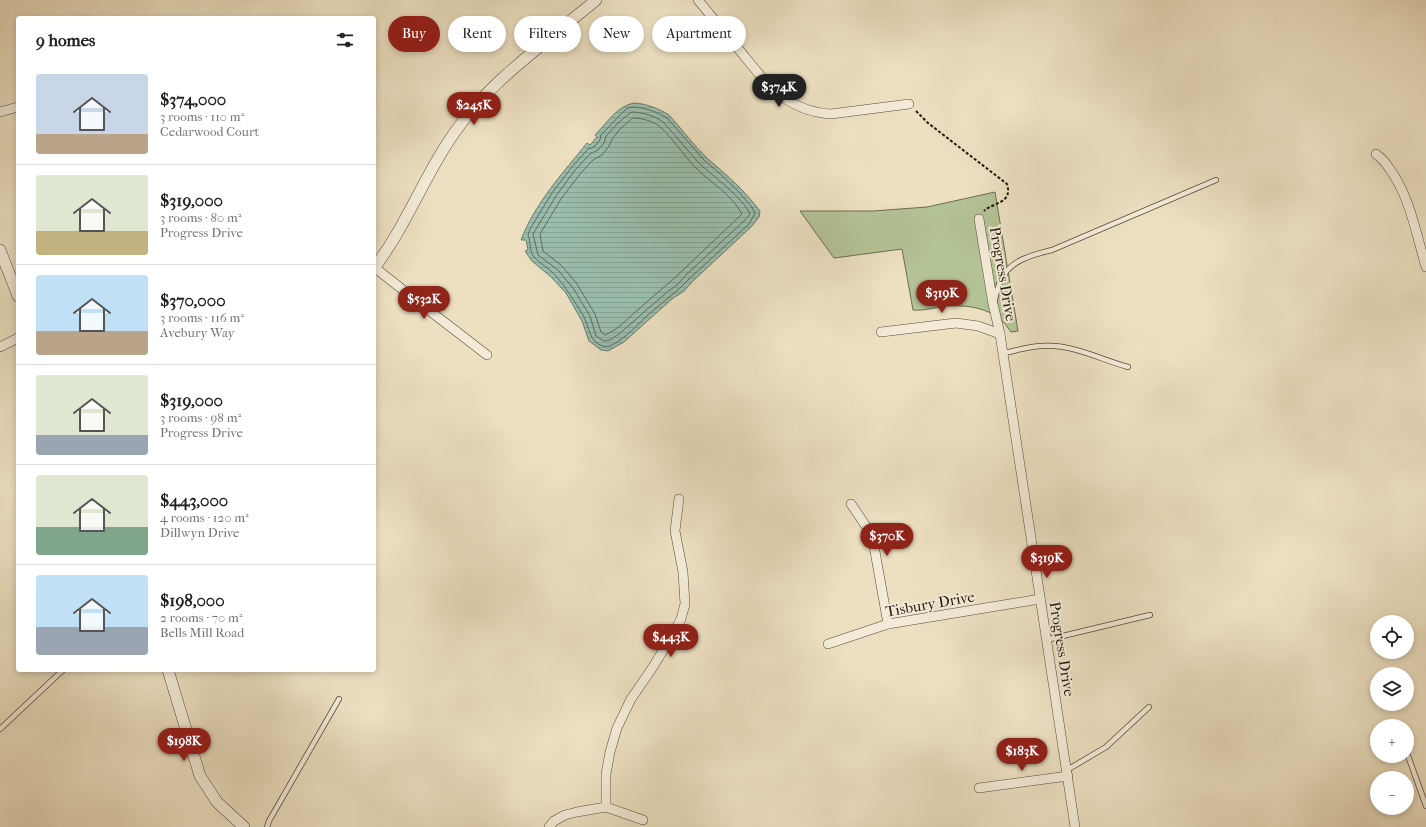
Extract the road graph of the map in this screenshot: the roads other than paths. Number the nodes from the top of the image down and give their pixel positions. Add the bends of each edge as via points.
1 (596, 0) edge
2 (698, 0) edge
3 (909, 104) road end
4 (16, 108) edge
5 (0, 112) edge
6 (1376, 154) dead end
7 (1216, 180) dead end
8 (979, 219) road end
9 (0, 250) edge
10 (376, 264) edge
11 (1426, 267) edge
12 (376, 269) edge
13 (16, 291) edge
14 (993, 304) junction
15 (881, 332) dead end
16 (1000, 334) junction
17 (16, 339) edge
18 (0, 347) edge
19 (1003, 353) junction
20 (487, 355) dead end
21 (1128, 367) dead end
22 (680, 499) dead end
23 (851, 504) dead end
24 (1040, 599) junction
25 (1150, 615) dead end
26 (888, 624) junction
27 (1046, 640) junction
28 (828, 644) dead end
29 (61, 672) edge
30 (169, 672) edge
31 (339, 699) dead end
32 (1149, 707) dead end
33 (0, 729) edge
34 (1411, 763) edge
35 (1067, 773) junction
36 (979, 788) dead end
37 (1426, 806) edge
38 (606, 807) junction
39 (643, 820) dead end
40 (244, 827) edge
41 (267, 827) edge
42 (549, 827) edge
43 (1075, 827) edge

1 - 10 street via 514,68 477,104 442,150 408,214
2 - 3 street via 770,87 803,109 831,114
4 - 5 street
6 - 11 street via 1389,167 1406,197
7 - 14 lane via 1052,250 1024,258 1012,265 1001,279
8 - 14 street, Progress Drive
9 - 13 street
12 - 20 street
14 - 16 street, Progress Drive
15 - 16 street, Progress Drive via 956,323 978,326
16 - 19 street, Progress Drive
17 - 18 street
19 - 21 lane via 1041,346 1069,348
19 - 24 street, Progress Drive
22 - 38 street via 675,531 683,572 685,604 674,632 631,698 618,728 606,774
23 - 26 street via 872,535
24 - 26 street, Tisbury Drive
24 - 27 street, Progress Drive
25 - 27 lane
26 - 28 street, Tisbury Drive
27 - 35 street, Progress Drive
29 - 33 lane
30 - 40 street via 200,776 217,802
31 - 41 lane
32 - 35 lane via 1106,746
34 - 37 lane
35 - 36 street
35 - 43 street, Progress Drive
38 - 39 street
38 - 42 street via 565,815

